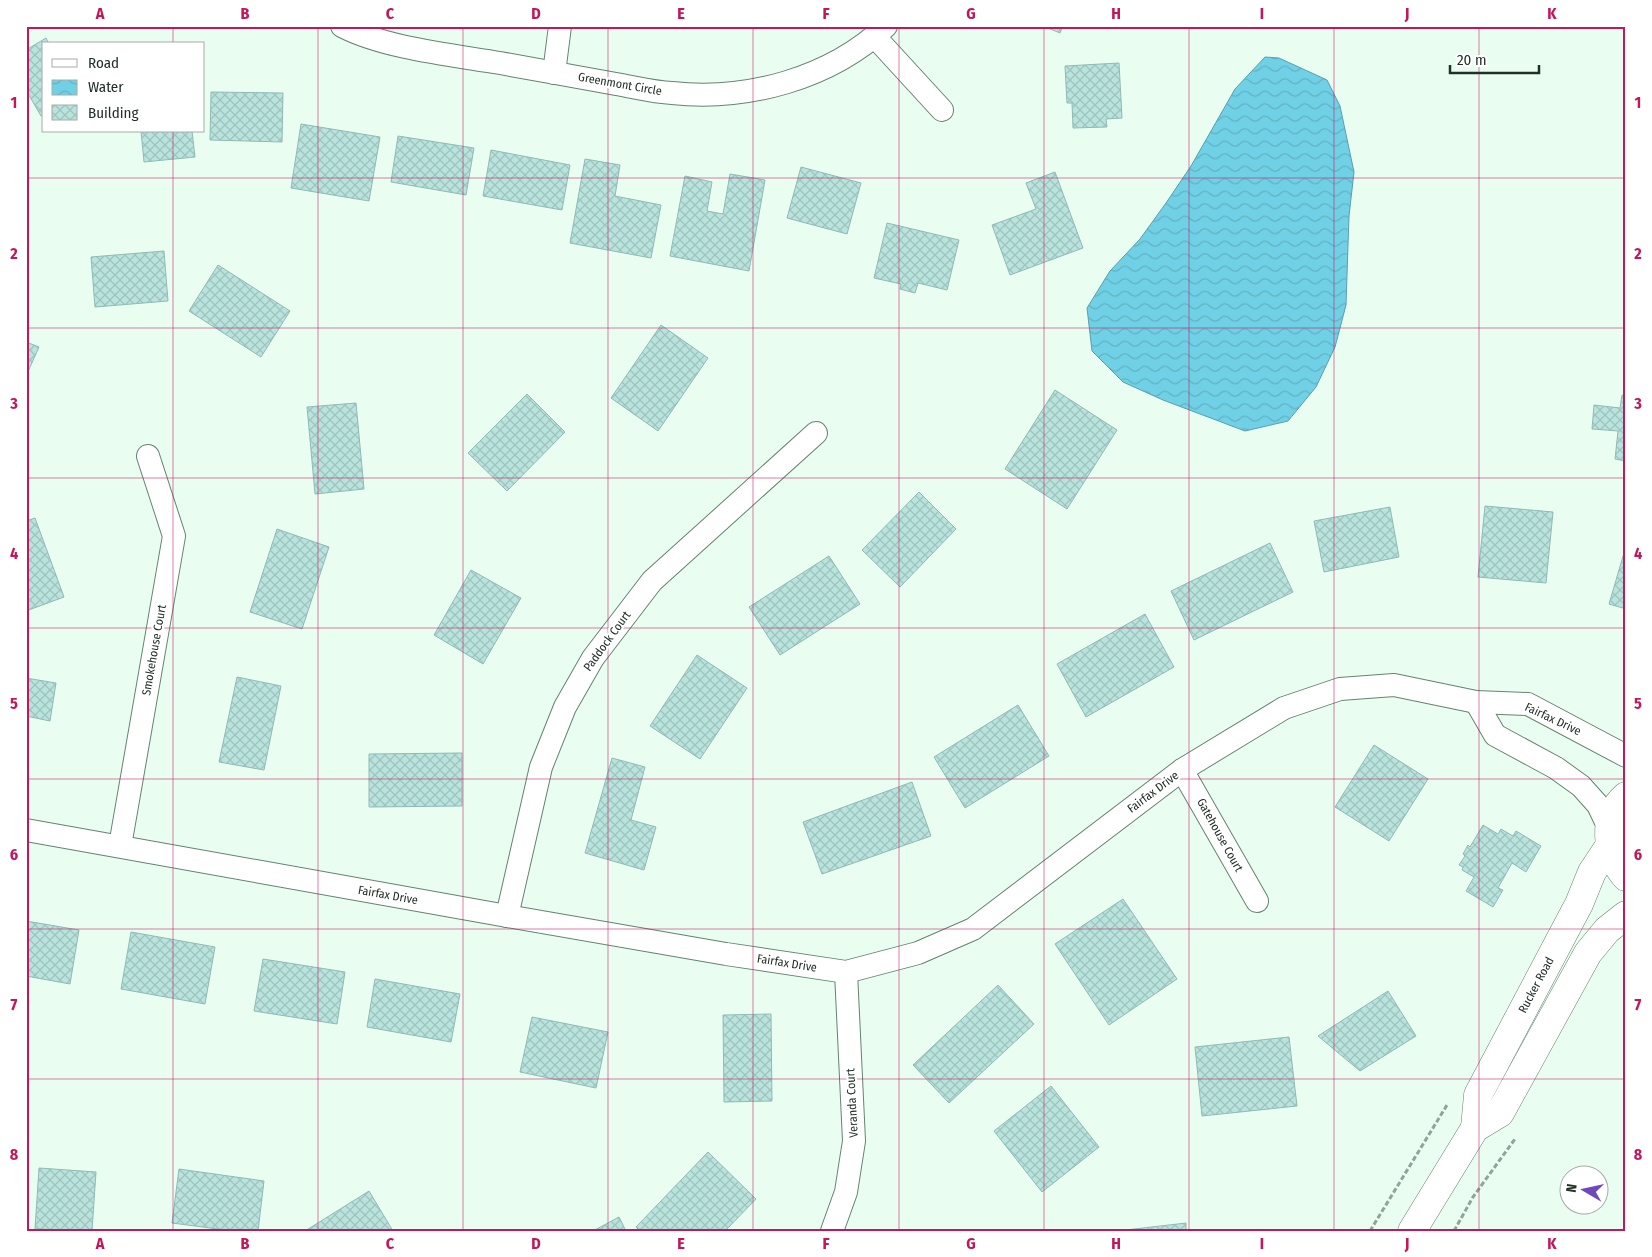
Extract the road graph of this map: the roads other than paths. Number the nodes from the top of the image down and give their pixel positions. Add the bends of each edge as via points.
1 (342, 26) edge
2 (560, 26) edge
3 (880, 31) edge
4 (554, 73) junction
5 (942, 110) dead end
6 (816, 433) dead end
7 (148, 456) dead end
8 (1476, 702) junction
9 (1626, 756) edge
10 (1182, 770) junction
11 (1626, 796) edge
12 (26, 830) edge
13 (1610, 837) junction
14 (120, 846) junction
15 (1626, 877) edge
16 (1257, 901) dead end
17 (1626, 915) edge
18 (507, 916) junction
19 (846, 972) junction
20 (1475, 1128) junction
21 (832, 1231) edge
22 (1412, 1231) edge

1 - 4 street, Greenmont Circle via 398,45
2 - 4 street
3 - 4 street, Greenmont Circle via 842,58 808,75 731,94 672,93
3 - 5 street
6 - 18 street, Paddock Court via 652,581 593,658 565,707 542,767
7 - 14 street, Smokehouse Court via 174,536
8 - 9 street, Fairfax Drive via 1528,704
8 - 10 street, Fairfax Drive via 1394,685 1340,689 1284,708
8 - 13 street via 1495,735 1556,768 1581,786 1598,805
10 - 16 street, Gatehouse Court
10 - 19 street, Fairfax Drive via 973,929 918,953
11 - 13 main road, Rucker Road via 1612,816
12 - 14 street, Fairfax Drive
13 - 15 main road via 1610,851
13 - 20 main road, Rucker Road via 1579,904 1478,1095
14 - 18 street, Fairfax Drive
17 - 20 main road, Rucker Road via 1607,930 1588,953 1500,1113
18 - 19 street, Fairfax Drive
19 - 21 street, Veranda Court via 854,1141 846,1192
20 - 22 main road, Rucker Road

